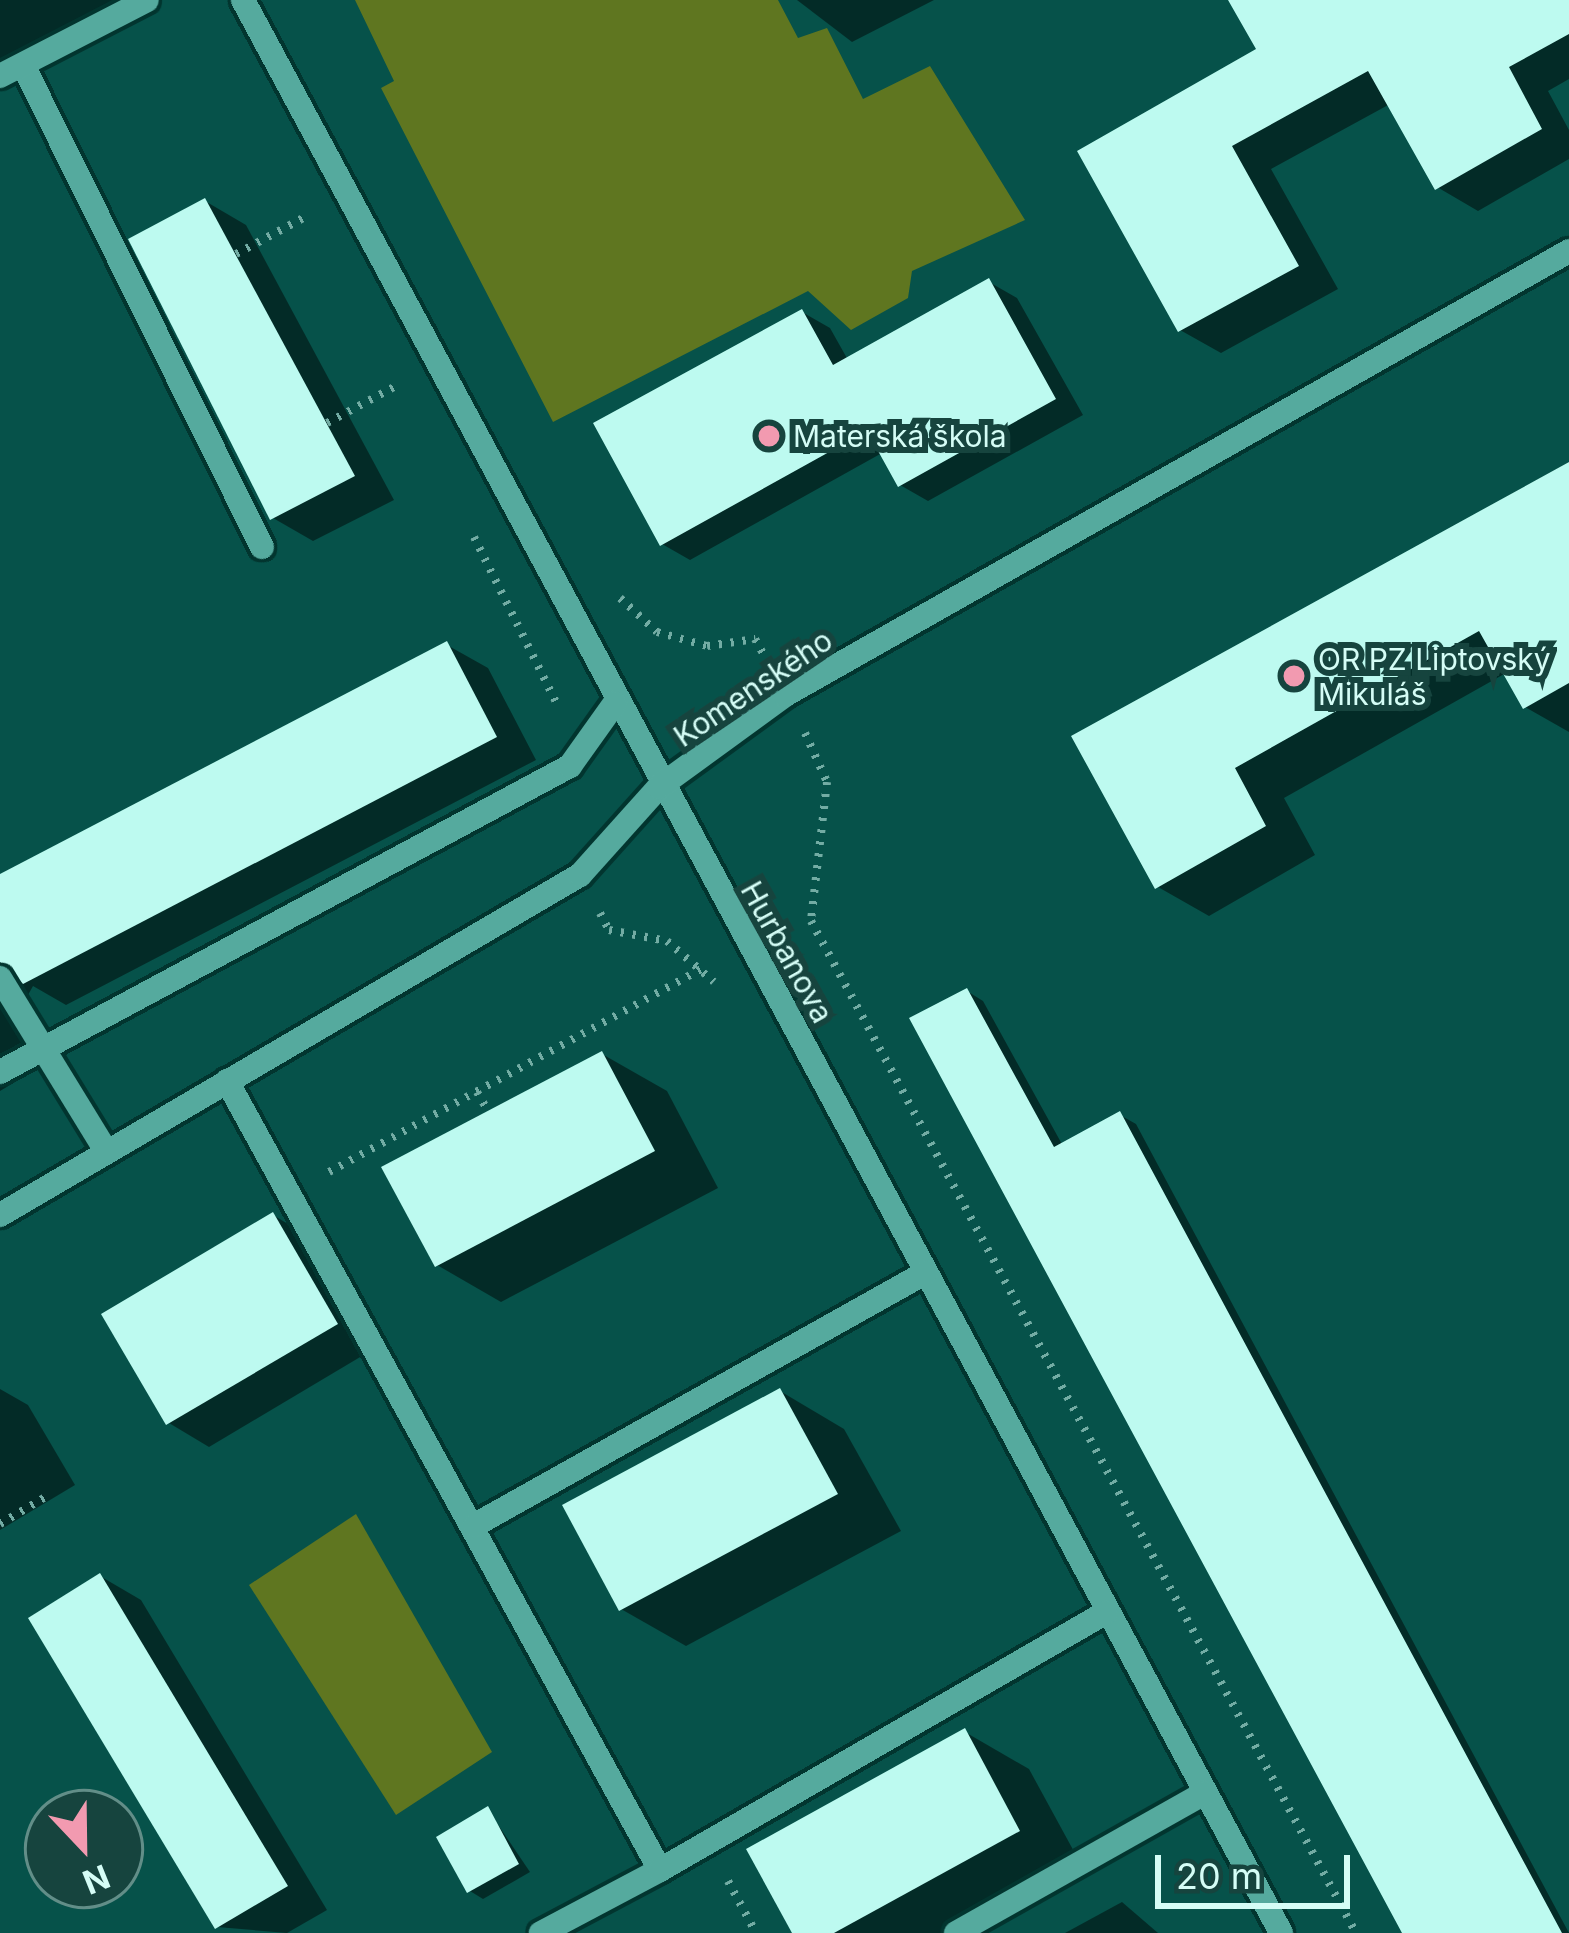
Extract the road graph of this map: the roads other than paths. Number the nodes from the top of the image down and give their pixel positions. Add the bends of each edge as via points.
1 (147, 0) edge
2 (243, 0) edge
3 (23, 64) junction
4 (0, 76) edge
5 (1569, 251) edge
6 (262, 547) dead end
7 (615, 703) junction
8 (659, 787) junction
9 (0, 978) edge
10 (43, 1047) junction
11 (0, 1072) edge
12 (227, 1081) junction
13 (106, 1151) junction
14 (0, 1215) edge
15 (925, 1273) junction
16 (475, 1525) junction
17 (1105, 1613) junction
18 (1204, 1793) junction
19 (660, 1870) junction
20 (541, 1933) edge
21 (956, 1933) edge
22 (1281, 1933) edge

1 - 3 street
2 - 7 street, Hurbanova
3 - 4 street
3 - 6 street
5 - 8 street, Komenského via 785,695
7 - 8 street, Hurbanova
7 - 10 street via 570,766
8 - 12 street, Komenského via 580,875
8 - 15 street, Hurbanova
9 - 10 street
10 - 11 street
10 - 13 street
12 - 13 street, Komenského
12 - 16 street
13 - 14 street, Komenského
15 - 16 street
15 - 17 street, Hurbanova
16 - 19 street
17 - 18 street, Hurbanova
17 - 19 street
18 - 21 street
18 - 22 street, Hurbanova
19 - 20 street

